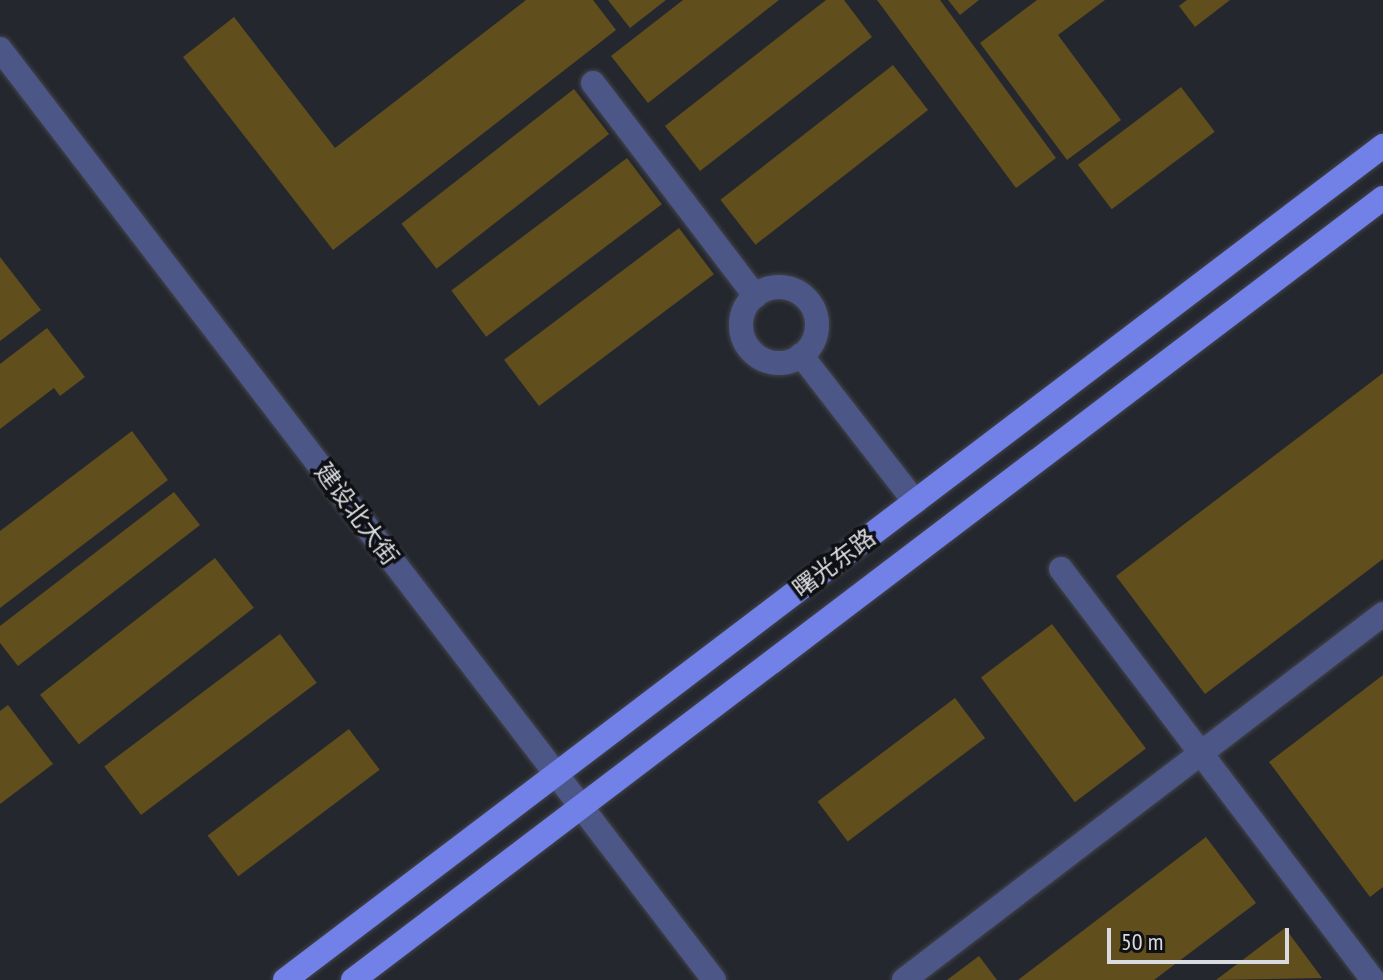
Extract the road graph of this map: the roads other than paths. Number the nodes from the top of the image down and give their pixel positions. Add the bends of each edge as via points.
1 (0, 49) edge
2 (593, 83) dead end
3 (1383, 146) edge
4 (1383, 198) edge
5 (755, 296) junction
6 (801, 355) junction
7 (915, 502) junction
8 (1061, 569) dead end
9 (1383, 614) edge
10 (1201, 753) junction
11 (556, 775) junction
12 (582, 807) junction
13 (285, 980) edge
14 (353, 980) edge
15 (714, 980) edge
16 (904, 980) edge
17 (1373, 980) edge

1 - 11 street, 建设北大街
2 - 5 street
3 - 7 main road, 曙光东路
4 - 12 main road, 曙光东路
5 - 6 street via 741,324 746,345 774,363
5 - 6 street via 783,288 805,298 816,330
6 - 7 street
7 - 11 main road, 曙光东路
8 - 10 street
9 - 10 street
10 - 16 street
10 - 17 street
11 - 12 street, 建设北大街
11 - 13 main road, 曙光东路
12 - 14 main road, 曙光东路
12 - 15 street, 建设北大街

